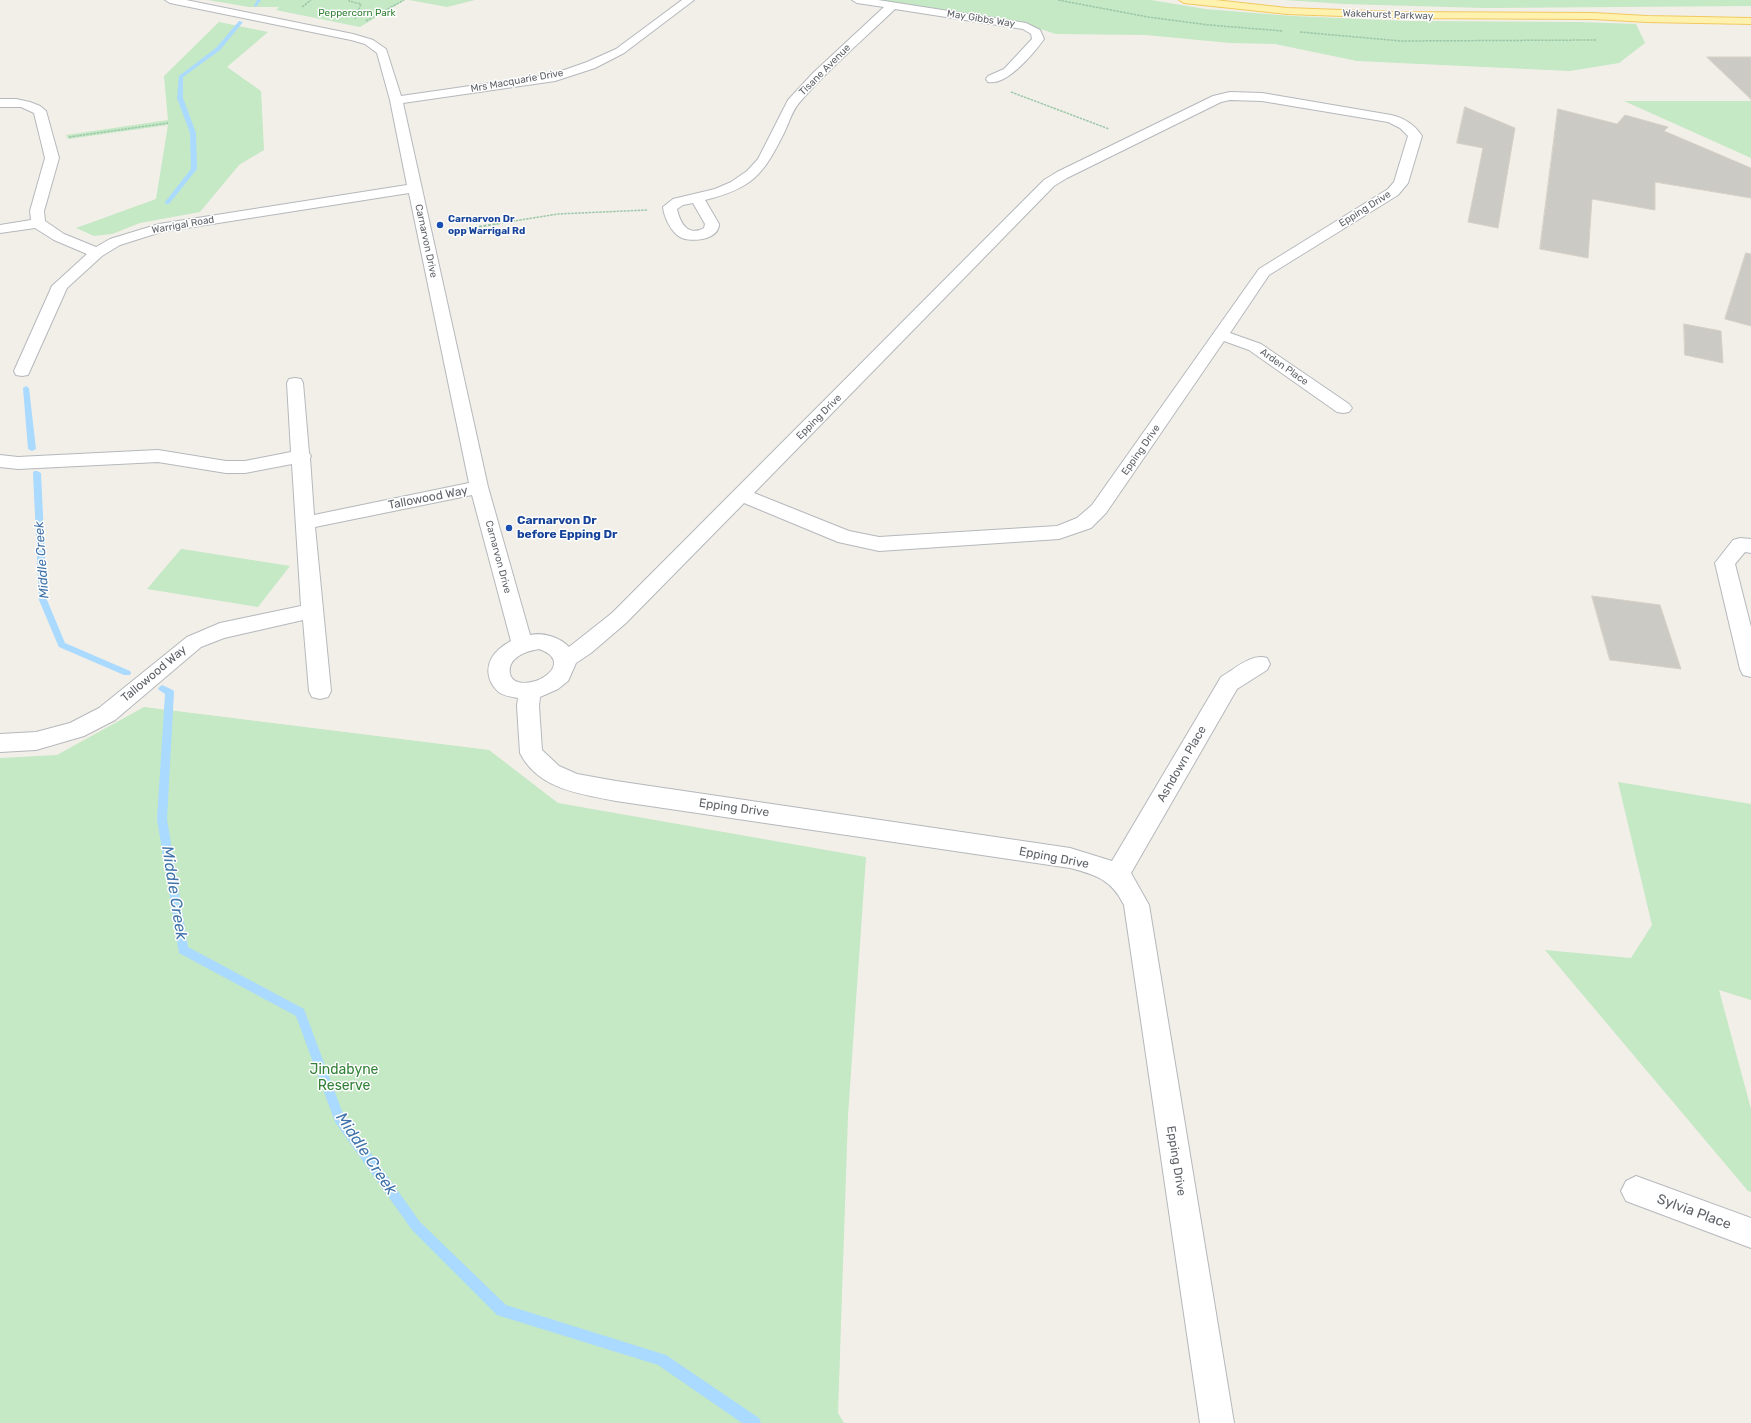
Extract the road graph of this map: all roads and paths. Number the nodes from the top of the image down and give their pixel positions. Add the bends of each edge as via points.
1 (170, 0) edge
2 (311, 0) edge
3 (350, 0) edge
4 (404, 0) edge
5 (689, 0) edge
6 (857, 0) edge
7 (1184, 0) edge
8 (892, 6) junction
9 (300, 11) dead end
10 (1751, 13) edge
11 (1593, 16) junction
12 (1751, 21) edge
13 (351, 22) dead end
14 (364, 22) dead end
15 (992, 79) joint
16 (396, 100) junction
17 (0, 103) edge
18 (168, 123) dead end
19 (1136, 139) junction
20 (47, 140) junction
21 (415, 188) junction
22 (697, 198) junction
23 (670, 211) junction
24 (38, 223) junction
25 (0, 229) edge
26 (425, 235) junction
27 (97, 253) junction
28 (1221, 335) junction
29 (22, 371) dead end
30 (295, 383) dead end
31 (1343, 408) dead end
32 (302, 456) junction
33 (0, 461) edge
34 (478, 487) junction
35 (741, 495) junction
36 (306, 522) junction
37 (1751, 546) edge
38 (312, 611) junction
39 (522, 644) junction
40 (566, 659) junction
41 (1259, 664) dead end
42 (1751, 669) edge
43 (320, 691) dead end
44 (530, 692) junction
45 (0, 743) edge
46 (1117, 876) junction
47 (1636, 1191) dead end
48 (1751, 1233) edge
49 (1218, 1423) edge

1 - 16 street, Carnarvon Drive via 369,42 382,51
2 - 9 path
3 - 13 path via 361,4 356,18
4 - 14 path
5 - 16 street, Mrs Macquarie Drive via 620,51 591,65 555,76
6 - 8 street, May Gibbs Way
7 - 11 main road, Wakehurst Parkway via 1287,11 1397,16
8 - 15 street, May Gibbs Way via 1026,26 1036,32 1038,39 1008,72
8 - 22 street, Tisane Avenue via 792,103 764,160 752,174 720,192
10 - 11 main road, Wakehurst Parkway via 1640,12
11 - 12 main road, Wakehurst Parkway
15 - 19 path via 1001,88
16 - 21 street, Carnarvon Drive
17 - 20 street via 12,102 40,110
18 - 20 path
19 - 28 street, Epping Drive via 1217,99 1230,96 1247,96 1391,119 1404,124 1415,136 1401,182 1393,192 1264,272
19 - 35 street, Epping Drive via 1049,183
20 - 24 street via 52,158 37,211
21 - 26 street, Carnarvon Drive
21 - 27 street, Warrigal Road via 159,228 115,242
22 - 23 street, Tisane Avenue via 674,204
22 - 23 street via 712,224 708,232 701,235 680,231
23 - 26 path via 558,214
24 - 25 street
24 - 27 street via 66,241
26 - 34 street, Carnarvon Drive
27 - 29 street, Warrigal Road via 60,286
28 - 31 street, Arden Place via 1255,347
28 - 35 street, Epping Drive via 1099,509 1084,523 1058,532 879,544 846,537
30 - 32 street
32 - 33 street via 245,467 226,467 158,456 18,463
32 - 36 street
34 - 36 street, Tallowood Way
34 - 39 street, Carnarvon Drive
35 - 40 street, Epping Drive via 619,618
36 - 38 street
37 - 42 street via 1740,545 1725,563
38 - 43 street
38 - 45 street, Tallowood Way via 220,631 194,642 107,714 76,730 36,741
39 - 40 street via 540,641 551,643 560,648
39 - 44 street via 505,656 499,664 498,673 501,681 508,687
40 - 44 street via 565,668 552,684
41 - 46 street, Ashdown Place via 1228,683
44 - 46 street, Epping Drive via 528,706 531,753 551,773 574,783 1070,858 1100,867
46 - 49 street, Epping Drive via 1127,886 1136,904
47 - 48 street, Sylvia Place

